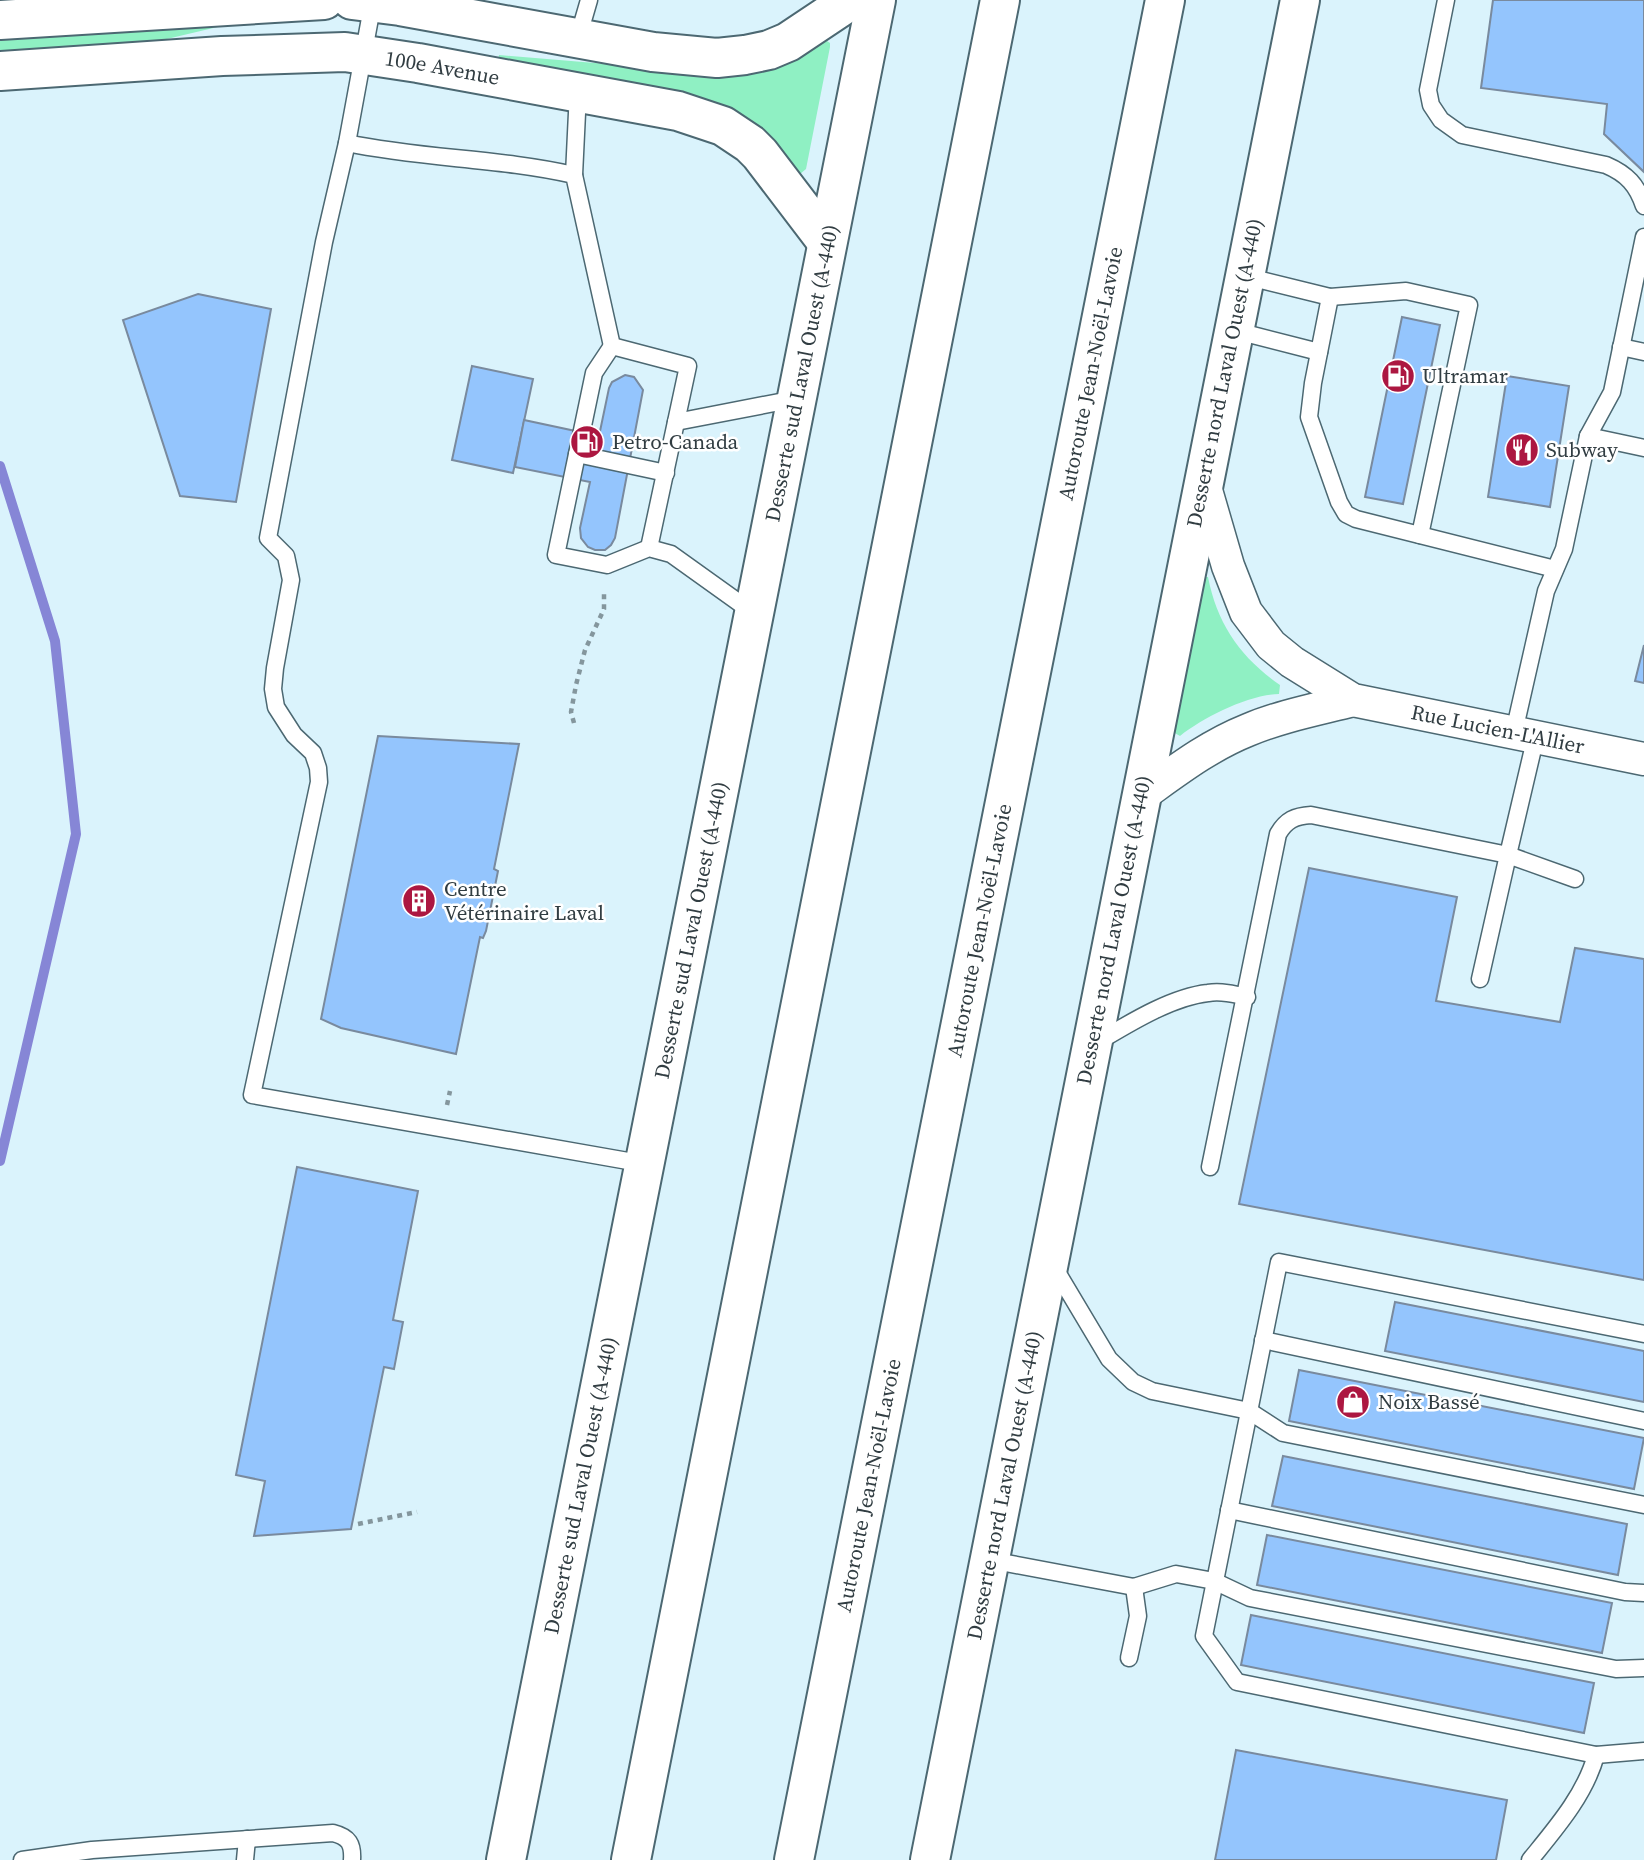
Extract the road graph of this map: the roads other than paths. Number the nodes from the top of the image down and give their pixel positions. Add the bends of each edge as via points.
1 (324, 0) edge
2 (589, 0) edge
3 (851, 0) edge
4 (876, 0) edge
5 (1000, 0) edge
6 (1165, 0) edge
7 (1300, 0) edge
8 (1446, 0) edge
9 (366, 1) edge
10 (0, 20) edge
11 (577, 38) junction
12 (363, 55) junction
13 (0, 71) edge
14 (578, 92) junction
15 (347, 143) junction
16 (574, 175) junction
17 (1644, 206) edge
18 (1644, 237) edge
19 (827, 242) junction
20 (1245, 276) junction
21 (1330, 297) junction
22 (1233, 330) junction
23 (612, 346) junction
24 (1621, 347) junction
25 (1319, 352) junction
26 (1644, 352) edge
27 (795, 399) junction
28 (676, 422) junction
29 (1588, 436) junction
30 (1644, 448) edge
31 (577, 454) junction
32 (666, 473) junction
33 (1202, 478) junction
34 (1420, 535) junction
35 (649, 548) junction
36 (1555, 569) junction
37 (753, 613) junction
38 (1353, 700) junction
39 (1525, 734) junction
40 (1644, 759) edge
41 (1141, 796) junction
42 (1508, 855) junction
43 (1575, 879) dead end
44 (1480, 979) dead end
45 (1247, 997) junction
46 (1091, 1046) junction
47 (645, 1164) junction
48 (1210, 1167) dead end
49 (1049, 1259) junction
50 (1644, 1334) edge
51 (1263, 1340) junction
52 (1249, 1411) junction
53 (1644, 1421) edge
54 (1644, 1505) edge
55 (1229, 1510) junction
56 (990, 1560) junction
57 (1214, 1581) junction
58 (1134, 1587) junction
59 (1644, 1593) edge
60 (1129, 1658) dead end
61 (1644, 1668) edge
62 (1644, 1751) edge
63 (1596, 1755) junction
64 (247, 1839) junction
65 (22, 1860) edge
66 (245, 1860) edge
67 (352, 1860) edge
68 (506, 1860) edge
69 (631, 1860) edge
70 (794, 1860) edge
71 (930, 1860) edge
72 (1530, 1860) edge

1 - 10 main road
2 - 11 lane
3 - 11 main road via 788,42 745,55 681,56
4 - 19 main road, Desserte sud Laval Ouest (A-440)
5 - 69 main road
6 - 70 main road, Autoroute Jean-Noël-Lavoie
7 - 20 main road, Desserte nord Laval Ouest (A-440)
8 - 17 lane via 1428,90 1441,120 1462,135 1621,171 1633,181
9 - 11 main road
9 - 12 lane
12 - 13 main road, 100e Avenue via 236,56
12 - 14 main road, 100e Avenue
12 - 15 lane
14 - 16 lane
14 - 19 main road, 100e Avenue via 690,115 737,134 760,154
15 - 16 lane
15 - 47 lane via 268,538 286,556 291,580 275,668 276,707 313,754 319,782 251,1095
16 - 23 lane
18 - 24 lane
19 - 27 main road, Desserte sud Laval Ouest (A-440)
20 - 21 lane
20 - 22 main road, Desserte nord Laval Ouest (A-440)
21 - 25 lane
21 - 34 lane via 1406,291 1469,305
22 - 25 lane
22 - 33 main road, Desserte nord Laval Ouest (A-440)
23 - 28 lane via 688,366
23 - 31 lane via 594,373
24 - 26 lane
24 - 29 lane via 1612,392
25 - 34 lane via 1310,417 1339,502 1346,514 1356,519
27 - 28 lane
27 - 37 main road, Desserte sud Laval Ouest (A-440)
28 - 32 lane
29 - 30 lane
29 - 36 lane via 1564,549
31 - 32 lane
31 - 35 lane via 556,555 607,565
32 - 35 lane
33 - 38 street, Rue Lucien-L'Allier via 1246,612 1271,645
33 - 41 main road, Desserte nord Laval Ouest (A-440)
34 - 36 lane
35 - 37 lane via 681,559
36 - 39 lane via 1546,591
37 - 47 main road, Desserte sud Laval Ouest (A-440)
38 - 39 street, Rue Lucien-L'Allier
38 - 41 street, Rue Lucien-L'Allier via 1233,736
39 - 40 street, Rue Lucien-L'Allier
39 - 42 lane
41 - 46 main road, Desserte nord Laval Ouest (A-440)
42 - 43 lane
42 - 44 lane
42 - 45 lane via 1311,815 1289,820 1278,834
45 - 46 lane via 1196,995
45 - 48 lane
46 - 49 main road, Desserte nord Laval Ouest (A-440)
47 - 68 main road, Desserte sud Laval Ouest (A-440)
49 - 52 lane via 1109,1359 1133,1382 1152,1391
49 - 56 main road, Desserte nord Laval Ouest (A-440)
50 - 51 lane via 1279,1262
51 - 52 lane
51 - 53 lane
52 - 54 lane via 1283,1433
52 - 55 lane
55 - 57 lane
55 - 59 lane
56 - 58 lane
56 - 71 main road, Desserte nord Laval Ouest (A-440)
57 - 58 lane via 1176,1574
57 - 61 lane via 1250,1598 1616,1670
57 - 63 lane via 1204,1636 1237,1682
58 - 60 lane via 1138,1616
62 - 63 lane
63 - 72 lane via 1577,1797
64 - 65 lane
64 - 66 lane
64 - 67 lane via 333,1833 351,1844

